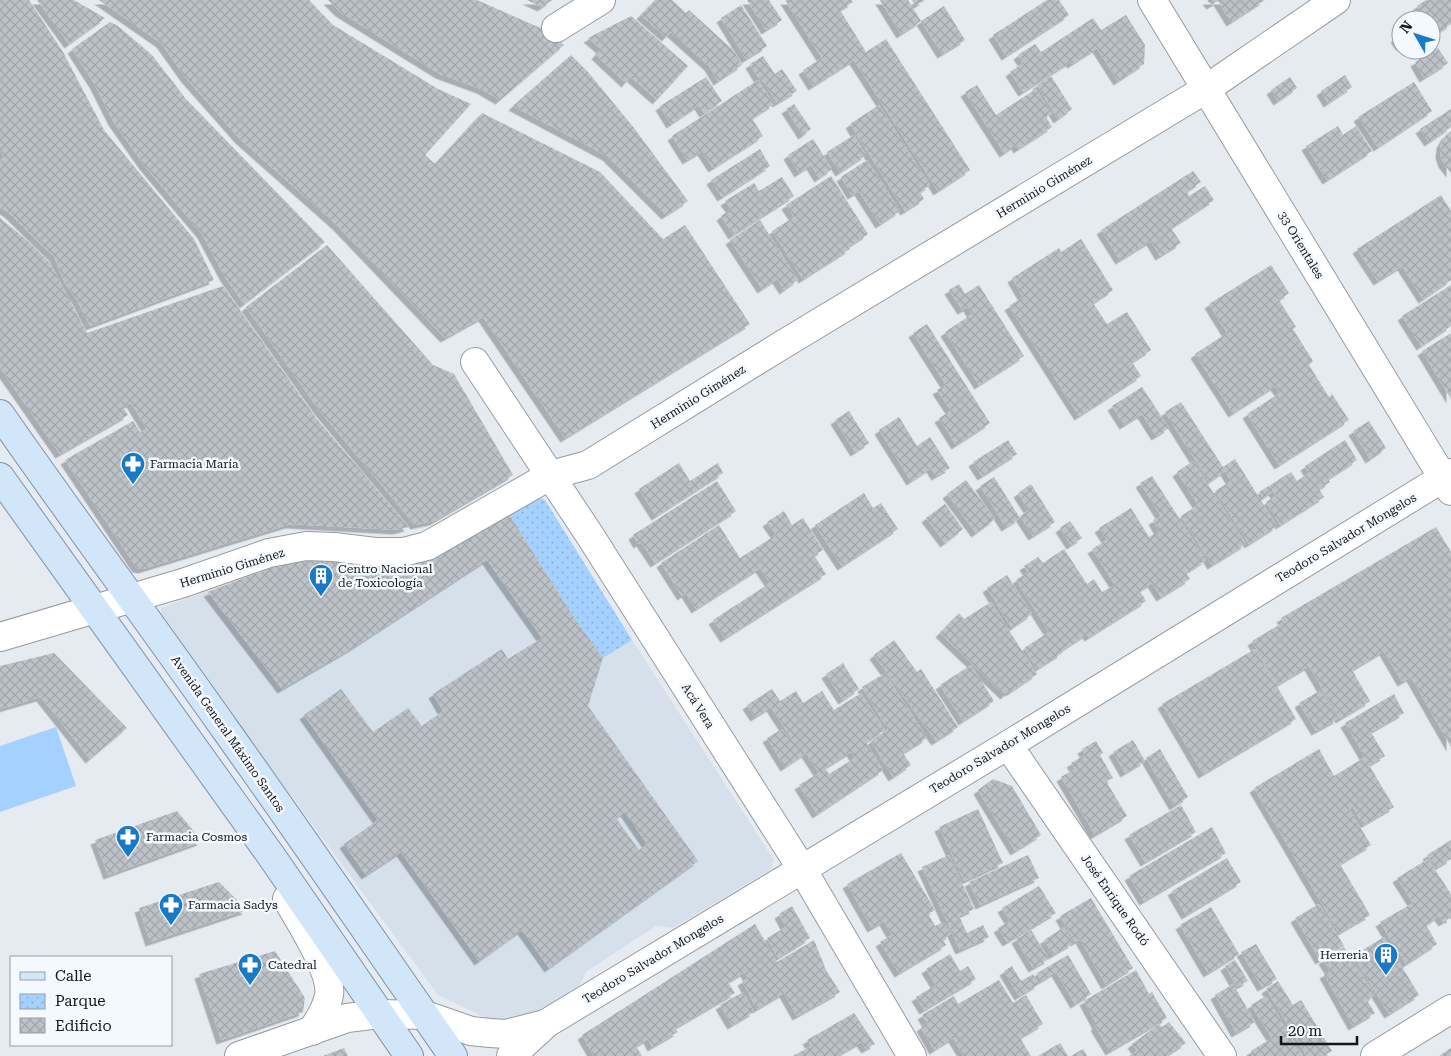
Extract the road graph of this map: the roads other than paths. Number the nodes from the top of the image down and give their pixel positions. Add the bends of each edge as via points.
1 (601, 0) edge
2 (1152, 0) edge
3 (1336, 0) edge
4 (556, 28) dead end
5 (1206, 89) junction
6 (475, 362) dead end
7 (0, 414) edge
8 (551, 475) junction
9 (0, 477) edge
10 (1448, 481) edge
11 (132, 598) junction
12 (94, 609) junction
13 (0, 637) edge
14 (1008, 745) junction
15 (272, 857) junction
16 (802, 868) junction
17 (1451, 1009) edge
18 (380, 1014) junction
19 (425, 1015) junction
20 (548, 1023) junction
21 (312, 1030) junction
22 (240, 1056) edge
23 (409, 1056) edge
24 (453, 1056) edge
25 (510, 1056) edge
26 (912, 1056) edge
27 (1222, 1056) edge
28 (1375, 1056) edge

1 - 4 street
2 - 5 street, 33 Orientales
3 - 5 street, Herminio Giménez
5 - 8 street, Herminio Giménez via 588,465
5 - 10 street, 33 Orientales
6 - 8 street, Acá Vera
7 - 11 main road, Avenida General Máximo Santos
8 - 11 street, Herminio Giménez via 427,546 403,552 375,552 306,546 270,553
8 - 16 street, Acá Vera
9 - 12 main road
10 - 14 street, Teodoro Salvador Mongelos
11 - 12 street, Herminio Giménez
11 - 19 main road, Avenida General Máximo Santos
12 - 13 street, Herminio Giménez
12 - 15 main road
14 - 16 street, Teodoro Salvador Mongelos
14 - 27 street, José Enrique Rodó
15 - 18 main road
15 - 21 street via 281,890 325,969 330,993 325,1011
16 - 20 street, Teodoro Salvador Mongelos
16 - 26 street, Acá Vera
17 - 28 street
18 - 19 street, Teodoro Salvador Mongelos
18 - 21 street, Teodoro Salvador Mongelos via 347,1018
18 - 23 main road
19 - 20 street, Teodoro Salvador Mongelos via 471,1031 490,1033 506,1034
19 - 24 main road, Avenida General Máximo Santos
20 - 25 street, Teodoro Salvador Mongelos
21 - 22 street, Teodoro Salvador Mongelos

